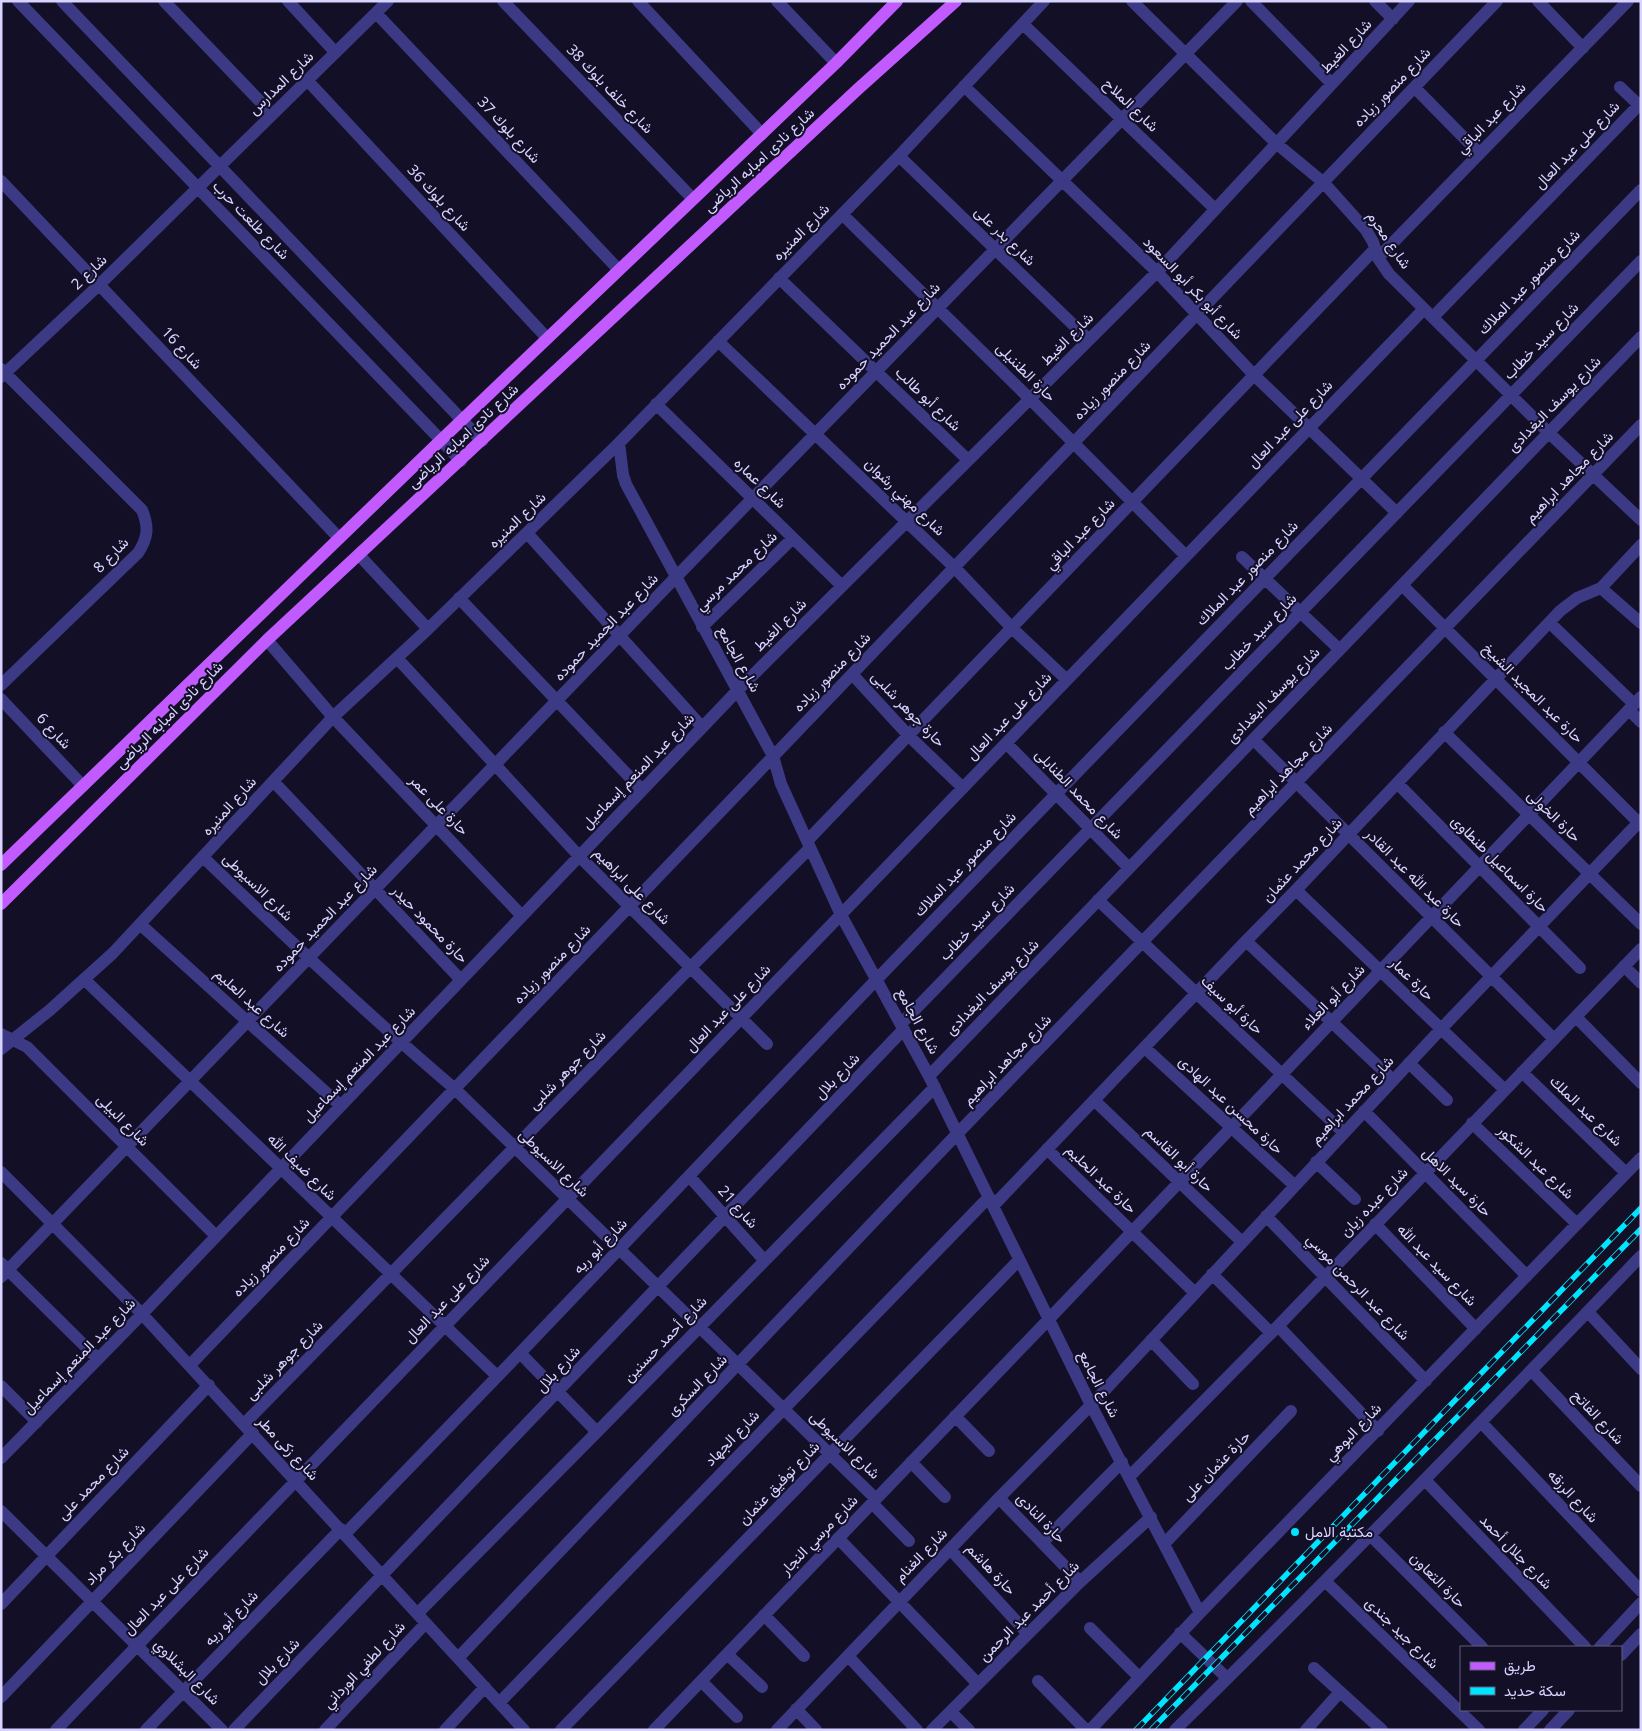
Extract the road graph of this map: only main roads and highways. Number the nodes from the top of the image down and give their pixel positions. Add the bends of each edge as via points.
1 (897, 1) edge
2 (956, 1) edge
3 (1, 865) edge
4 (1, 904) edge

1 - 3 main road, شارع نادى امبابه الرياضى via 836,64 618,269
2 - 4 main road, شارع نادى امبابه الرياضى via 268,640

